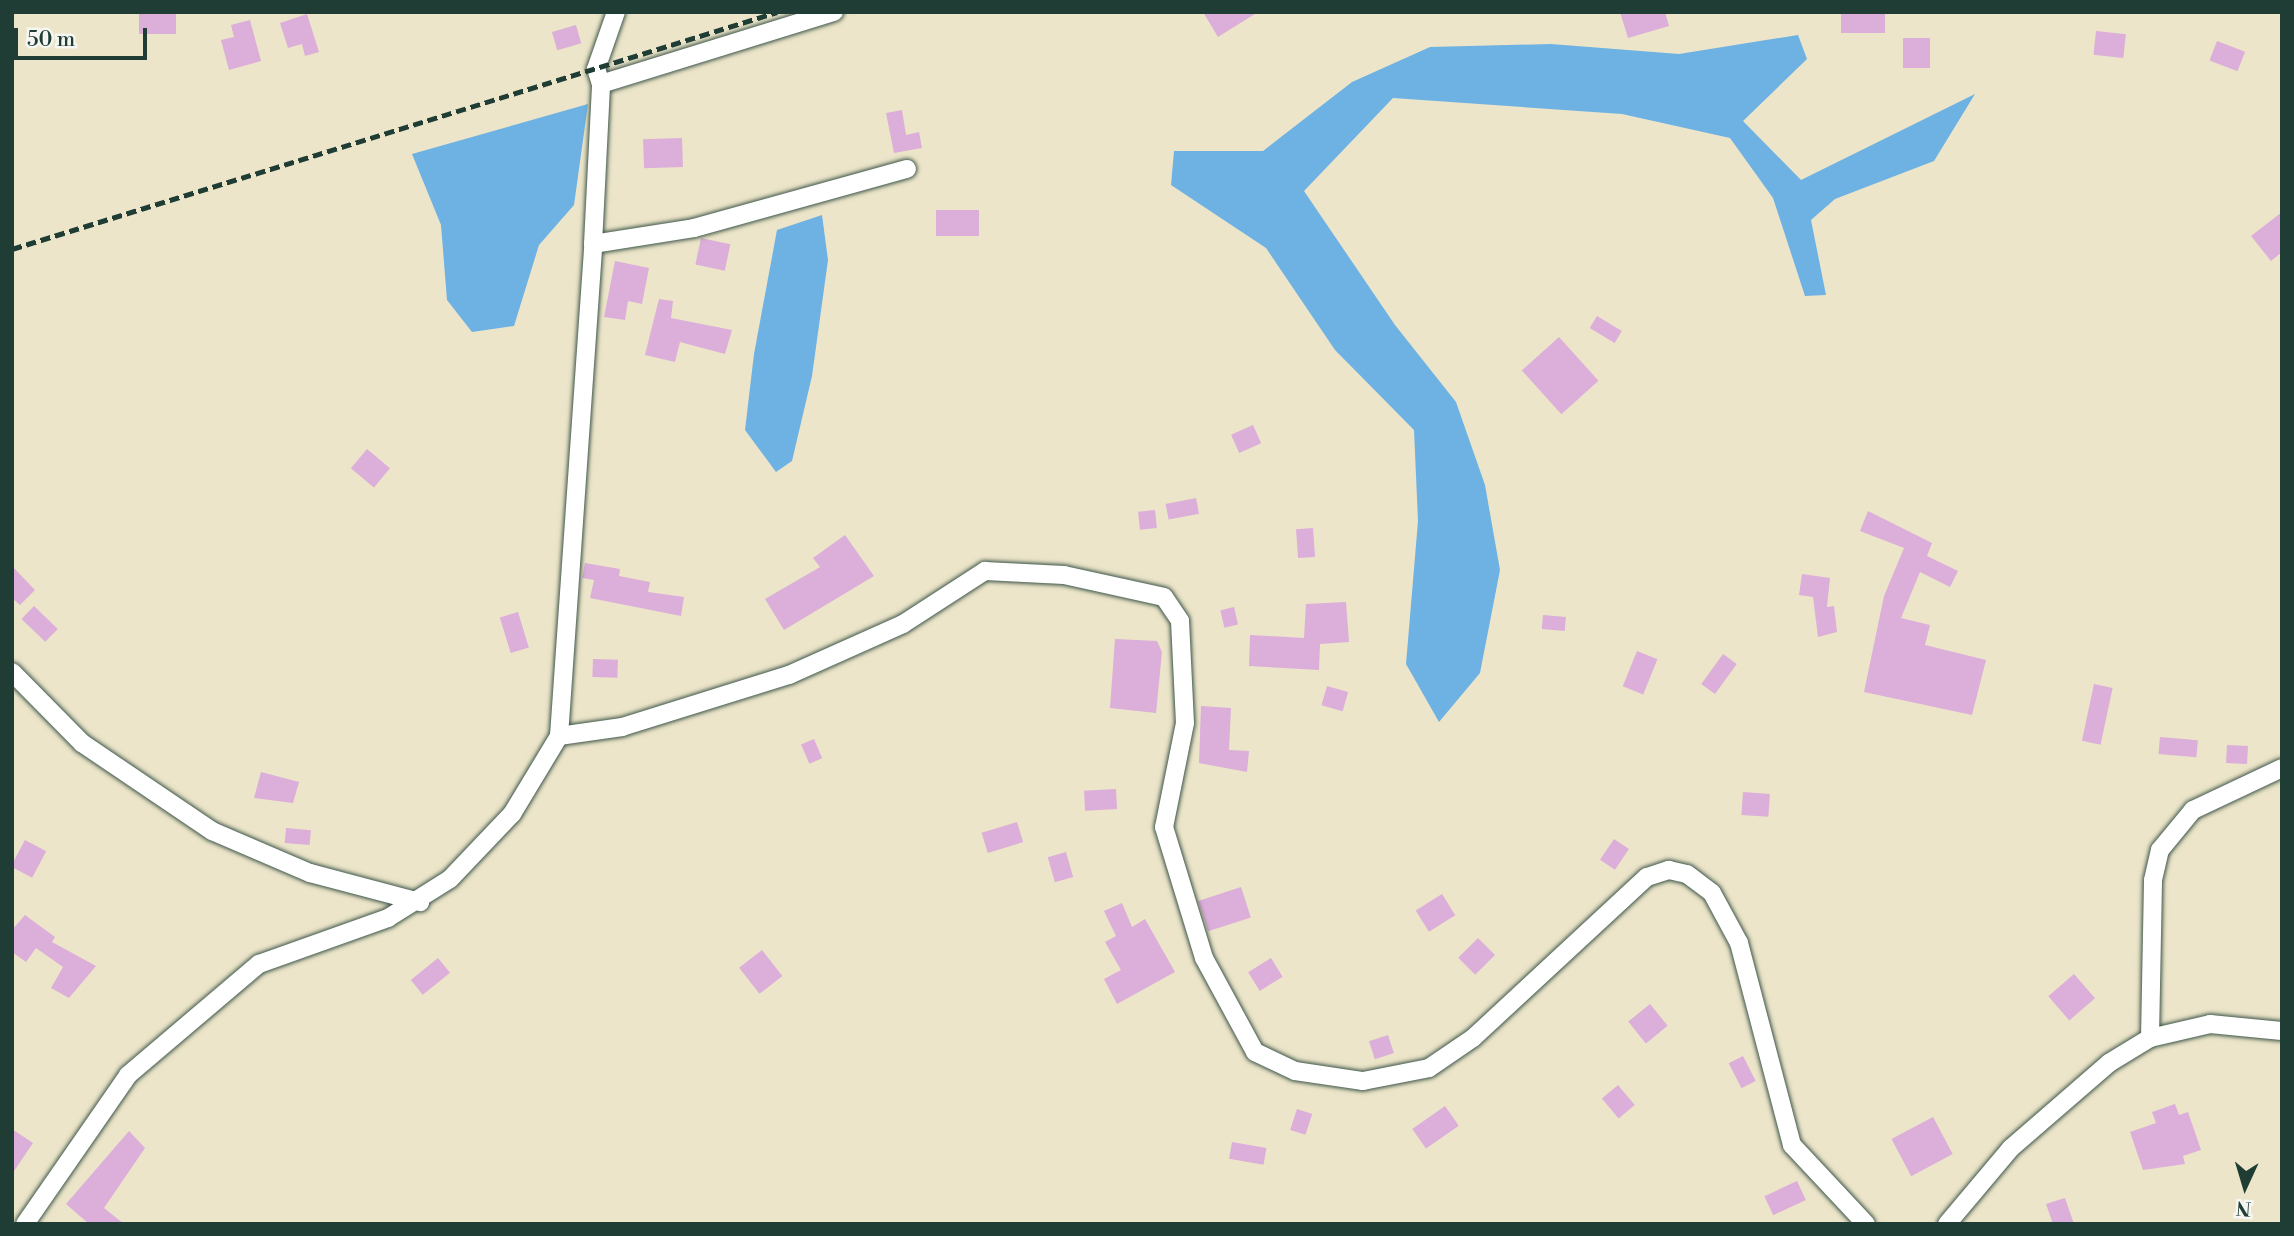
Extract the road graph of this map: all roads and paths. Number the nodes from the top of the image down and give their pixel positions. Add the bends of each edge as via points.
1 (616, 12) edge
2 (834, 12) edge
3 (601, 84) junction
4 (907, 169) dead end
5 (593, 244) junction
6 (12, 671) edge
7 (559, 736) junction
8 (2282, 768) edge
9 (420, 902) junction
10 (2282, 1031) edge
11 (2150, 1038) junction
12 (25, 1224) edge
13 (1866, 1224) edge
14 (1947, 1224) edge

1 - 3 street via 596,69
2 - 3 street
3 - 5 street
4 - 5 street via 694,228
5 - 7 street
6 - 9 street via 82,743 212,831 310,873
7 - 9 street via 512,814
7 - 13 street via 622,727 789,675 903,624 985,571 1064,575 1164,597 1180,621 1185,723 1164,827 1204,958 1255,1052 1295,1072 1363,1081 1429,1068 1474,1038 1637,884 1669,870 1687,874 1712,893 1739,943 1792,1145
8 - 11 street via 2193,810 2160,850 2153,880
9 - 12 street via 259,964 128,1075
10 - 11 street via 2210,1024
11 - 14 street via 2109,1063 2011,1148

